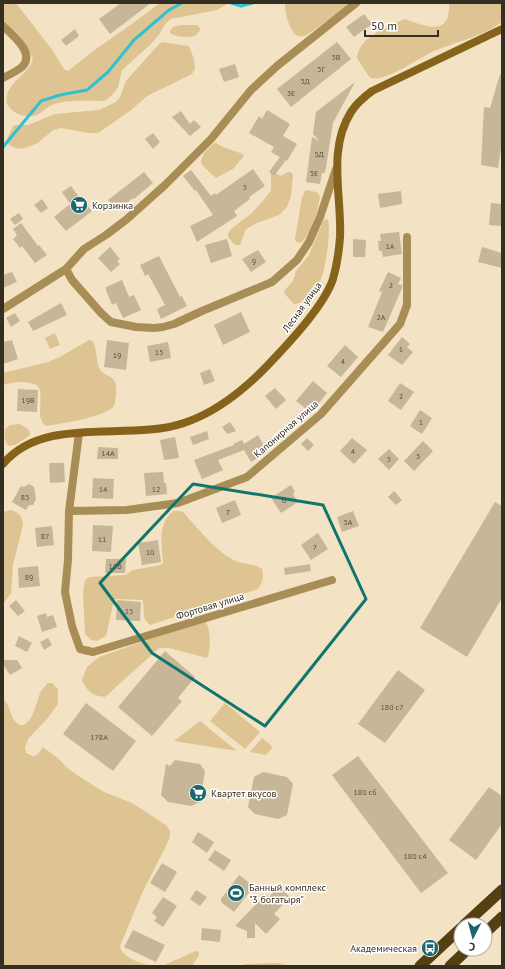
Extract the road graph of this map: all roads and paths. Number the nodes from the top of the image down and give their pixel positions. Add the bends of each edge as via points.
1 (356, 3) edge
2 (3, 26) edge
3 (502, 28) edge
4 (3, 78) edge
5 (336, 167) junction
6 (407, 237) dead end
7 (66, 269) junction
8 (3, 309) edge
9 (79, 433) junction
10 (3, 464) edge
11 (69, 511) junction
12 (332, 580) dead end
13 (502, 890) edge
14 (473, 917) edge
15 (502, 917) edge
16 (493, 925) edge
17 (453, 935) edge
18 (460, 957) edge
19 (424, 962) edge
20 (450, 966) edge

1 - 7 street via 277,66 251,90 211,139 170,180 116,228 84,249
2 - 4 street via 24,47 26,59 22,66
3 - 5 main road, Лесная улица via 372,91 360,100 350,112 341,133
5 - 7 street via 320,217 309,242 296,260 272,282 174,324 154,328 111,322 72,280
5 - 9 main road, Лесная улица via 340,236 332,280 303,326 267,366 236,395 212,411 184,423 147,430
6 - 11 street, Капонирная улица via 407,305 400,324 321,414 247,477 178,503 127,510
7 - 8 street
9 - 10 main road, Лесная улица via 36,441 10,455
9 - 11 street
11 - 12 street, Фортовая улица via 65,592 80,649 93,652
13 - 14 highway
15 - 16 highway
17 - 19 highway
18 - 20 highway

